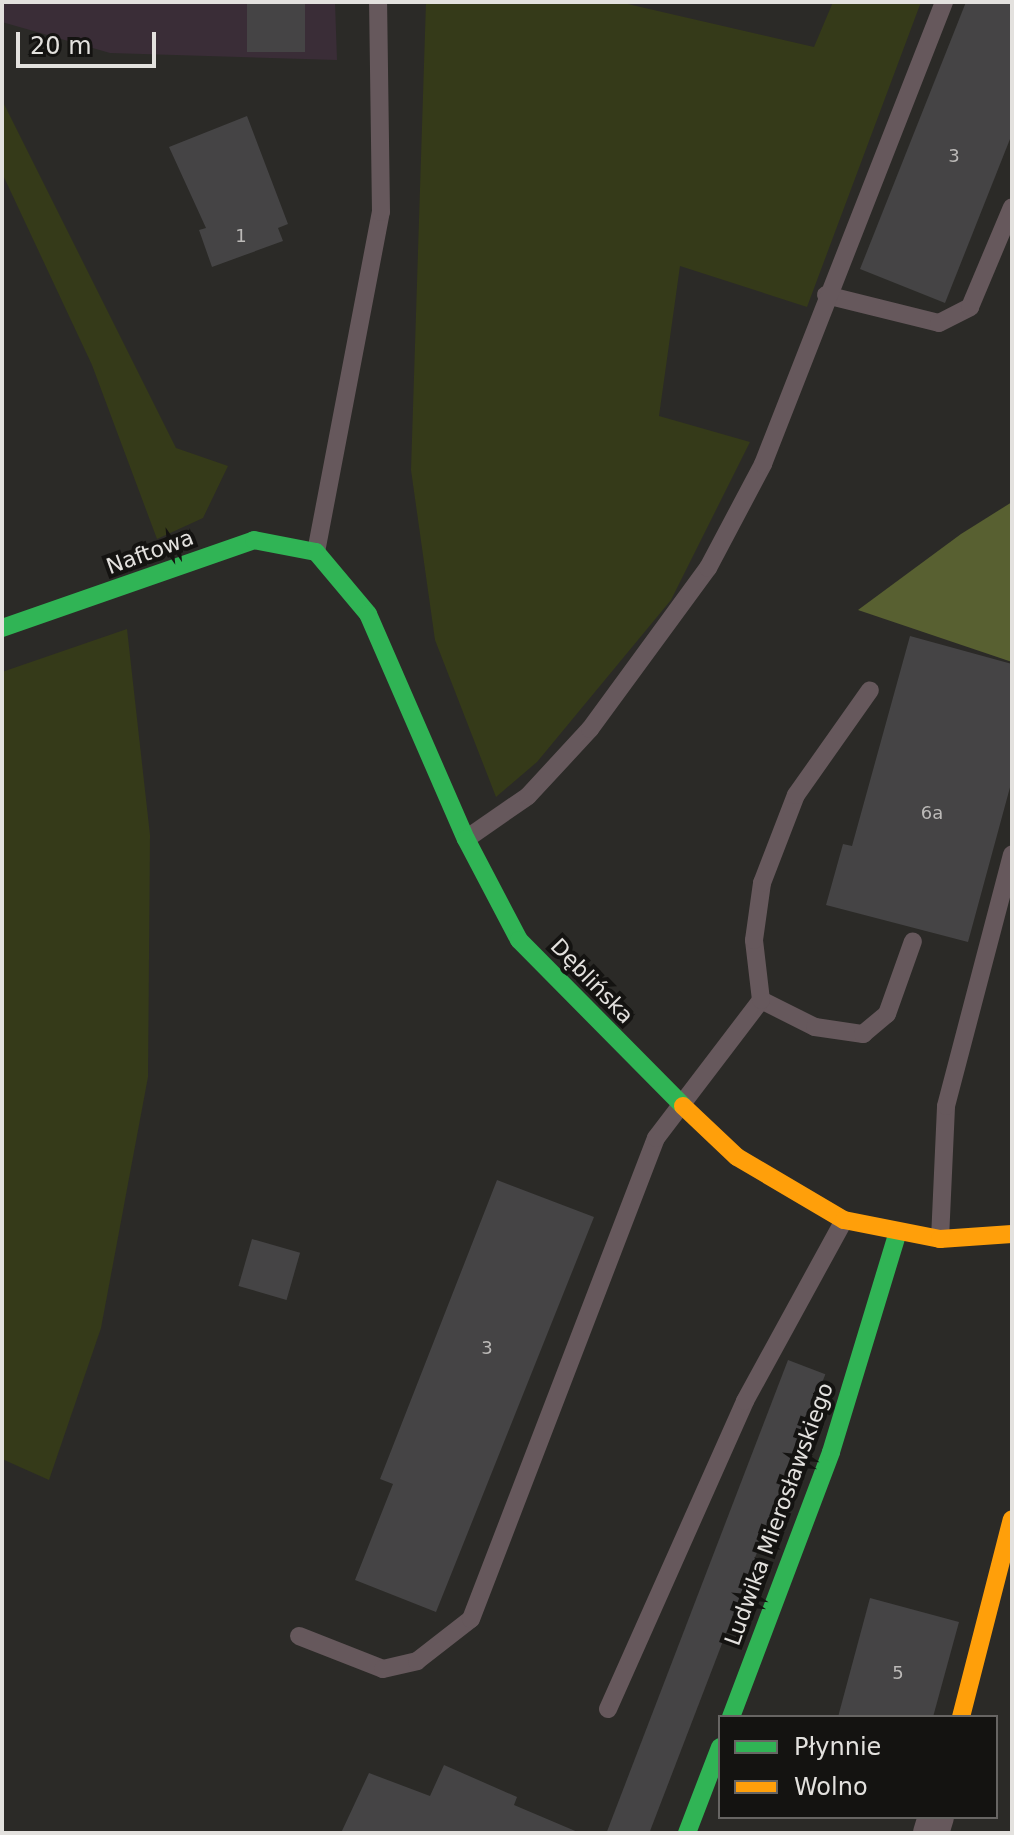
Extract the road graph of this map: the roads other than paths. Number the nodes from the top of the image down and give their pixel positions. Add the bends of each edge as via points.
1 (378, 2) edge
2 (944, 2) edge
3 (1012, 207) edge
4 (826, 295) junction
5 (316, 552) junction
6 (2, 628) edge
7 (870, 690) dead end
8 (466, 839) junction
9 (1012, 855) edge
10 (913, 941) dead end
11 (761, 1000) junction
12 (680, 1104) junction
13 (844, 1220) junction
14 (1012, 1234) edge
15 (897, 1235) junction
16 (940, 1239) junction
17 (1012, 1519) edge
18 (299, 1636) dead end
19 (608, 1709) dead end
20 (732, 1715) edge
21 (962, 1715) edge
22 (718, 1752) edge
23 (687, 1833) edge

1 - 5 lane via 381,212
2 - 4 lane
3 - 4 lane via 970,307 939,323
4 - 8 lane via 763,464 708,568 590,729 528,796
5 - 6 street, Naftowa via 254,540
5 - 8 street, Dęblińska via 368,614
7 - 11 lane via 796,795 762,883 754,940
8 - 12 street, Dęblińska via 519,940
9 - 16 lane via 946,1106
10 - 11 lane via 887,1014 863,1034 815,1027
11 - 12 lane
12 - 13 street, Dęblińska via 737,1157
12 - 18 lane via 656,1138 471,1619 417,1661 383,1669
13 - 15 street, Dęblińska
13 - 19 lane via 745,1401
14 - 16 street, Dęblińska
15 - 16 street, Dęblińska
15 - 20 street, Ludwika Mierosławskiego via 831,1452
17 - 21 street
22 - 23 street

